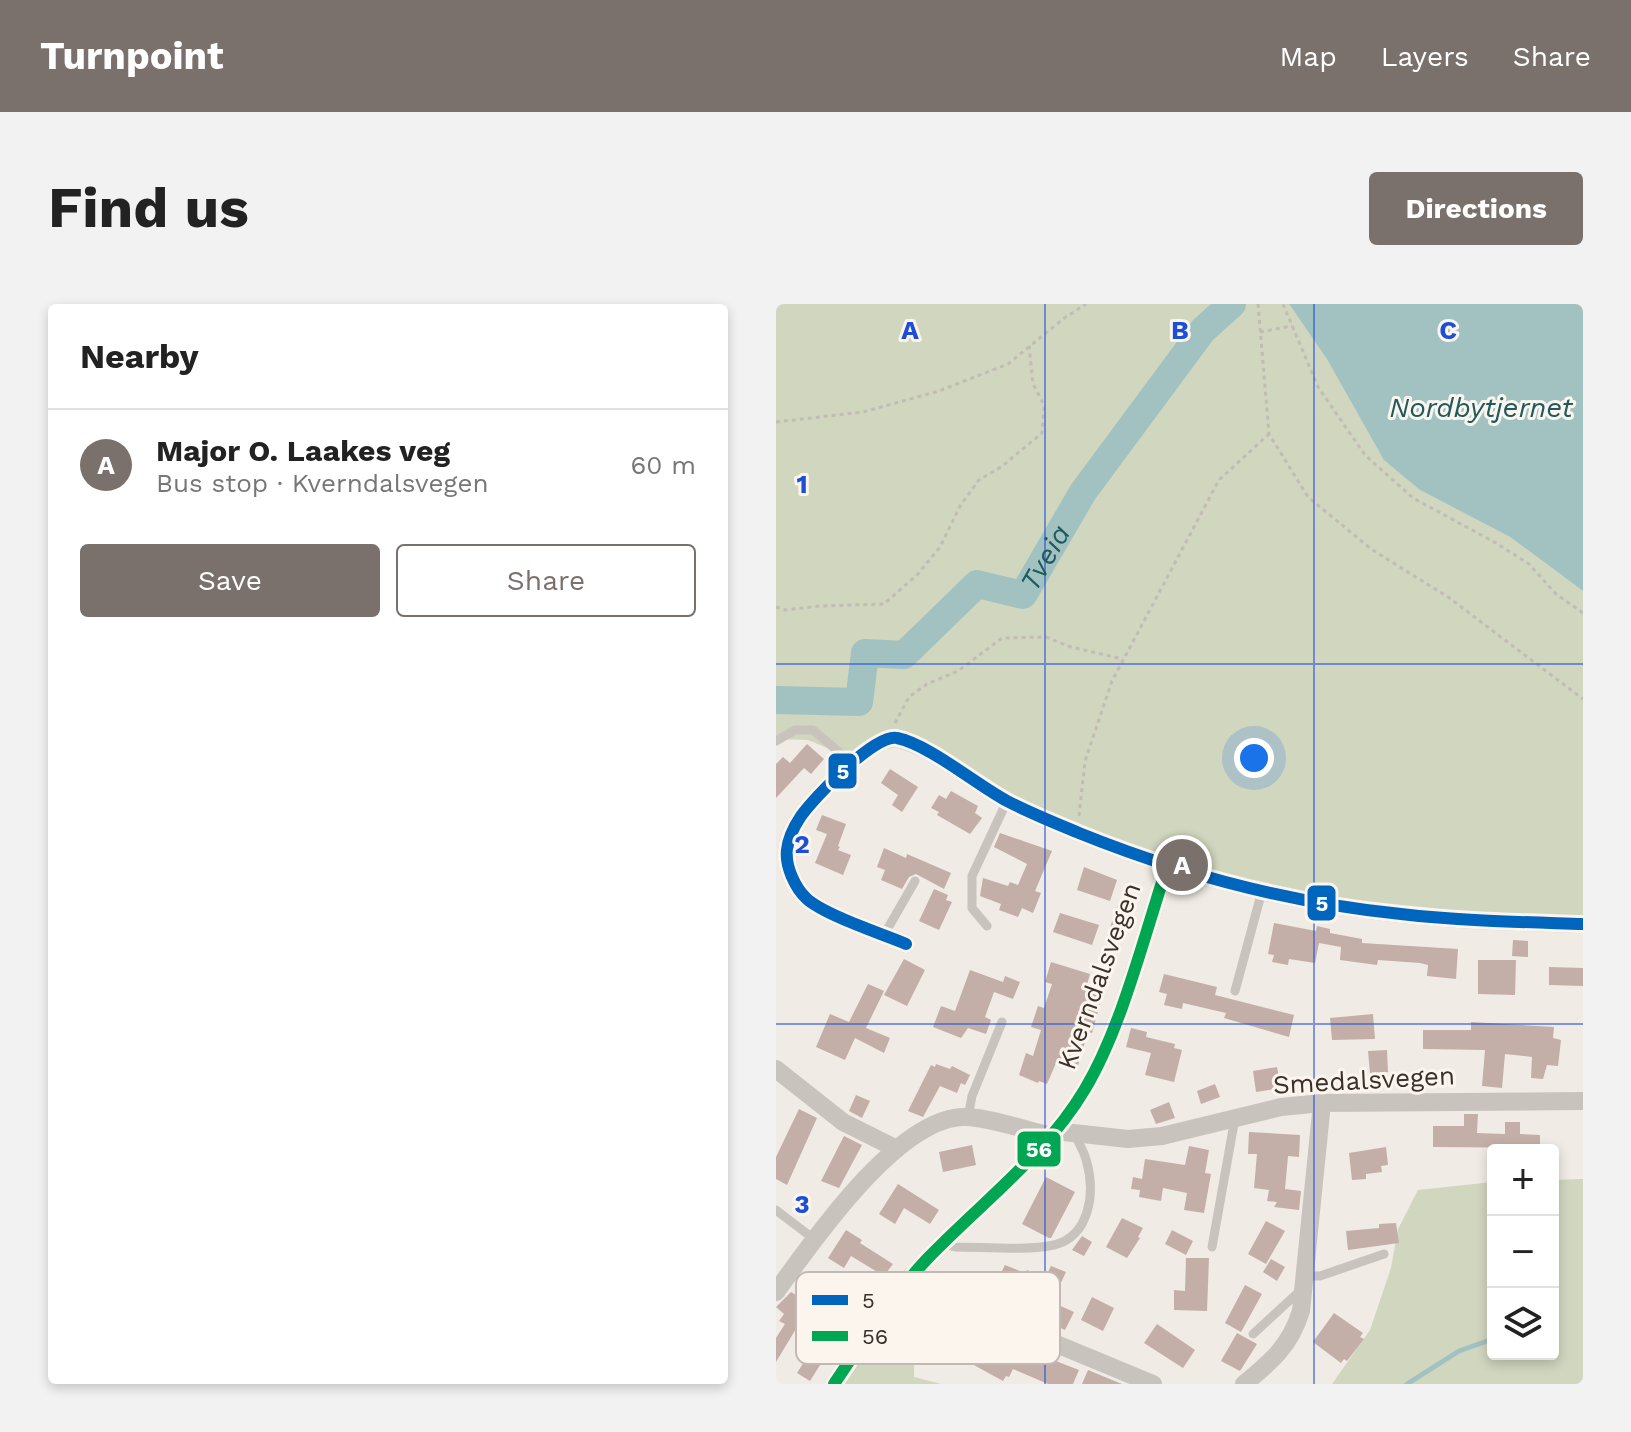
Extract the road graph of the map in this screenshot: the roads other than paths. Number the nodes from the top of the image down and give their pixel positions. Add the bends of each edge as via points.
1 (776, 741) edge
2 (852, 763) junction
3 (1007, 801) junction
4 (1167, 867) junction
5 (915, 881) dead end
6 (1262, 891) junction
7 (1583, 924) edge
8 (987, 926) dead end
9 (884, 935) junction
10 (906, 944) dead end
11 (1235, 991) dead end
12 (1002, 1022) dead end
13 (776, 1069) edge
14 (1583, 1101) edge
15 (1322, 1103) junction
16 (968, 1117) junction
17 (1235, 1118) junction
18 (1053, 1133) junction
19 (1075, 1135) junction
20 (897, 1149) junction
21 (776, 1210) edge
22 (814, 1239) junction
23 (942, 1244) junction
24 (1212, 1247) dead end
25 (1384, 1254) dead end
26 (915, 1272) edge
27 (1304, 1282) junction
28 (776, 1292) edge
29 (1253, 1334) dead end
30 (1060, 1345) edge
31 (848, 1364) edge
32 (834, 1384) edge
33 (1153, 1384) edge
34 (1244, 1384) edge

1 - 2 lane via 795,730 813,730
2 - 3 street via 879,741 898,738
2 - 9 street via 801,816 786,850 789,869 807,899
3 - 4 street
3 - 8 lane via 972,876 972,908
4 - 6 street, Kverndalsvegen
4 - 18 street, Kverndalsvegen via 1100,1061
5 - 9 lane
6 - 7 street, Kverndalsvegen via 1402,915
6 - 11 lane
9 - 10 street
12 - 16 lane
13 - 20 street via 843,1122
14 - 15 street, Smedalsvegen
15 - 17 street, Smedalsvegen
15 - 27 street
16 - 18 street, Smedalsvegen
16 - 20 street, Smedalsvegen via 936,1123
17 - 19 street, Smedalsvegen via 1151,1137
17 - 24 lane
18 - 19 street, Smedalsvegen
18 - 23 street, Kverndalsvegen
19 - 23 lane via 1090,1181 1088,1210 1079,1229 1055,1245
20 - 22 street, Smedalsvegen
21 - 22 lane
22 - 28 street, Smedalsvegen
23 - 26 street, Kverndalsvegen
25 - 27 lane
27 - 29 lane
27 - 34 street via 1301,1311 1288,1342
30 - 33 street
31 - 32 street, Kverndalsvegen

